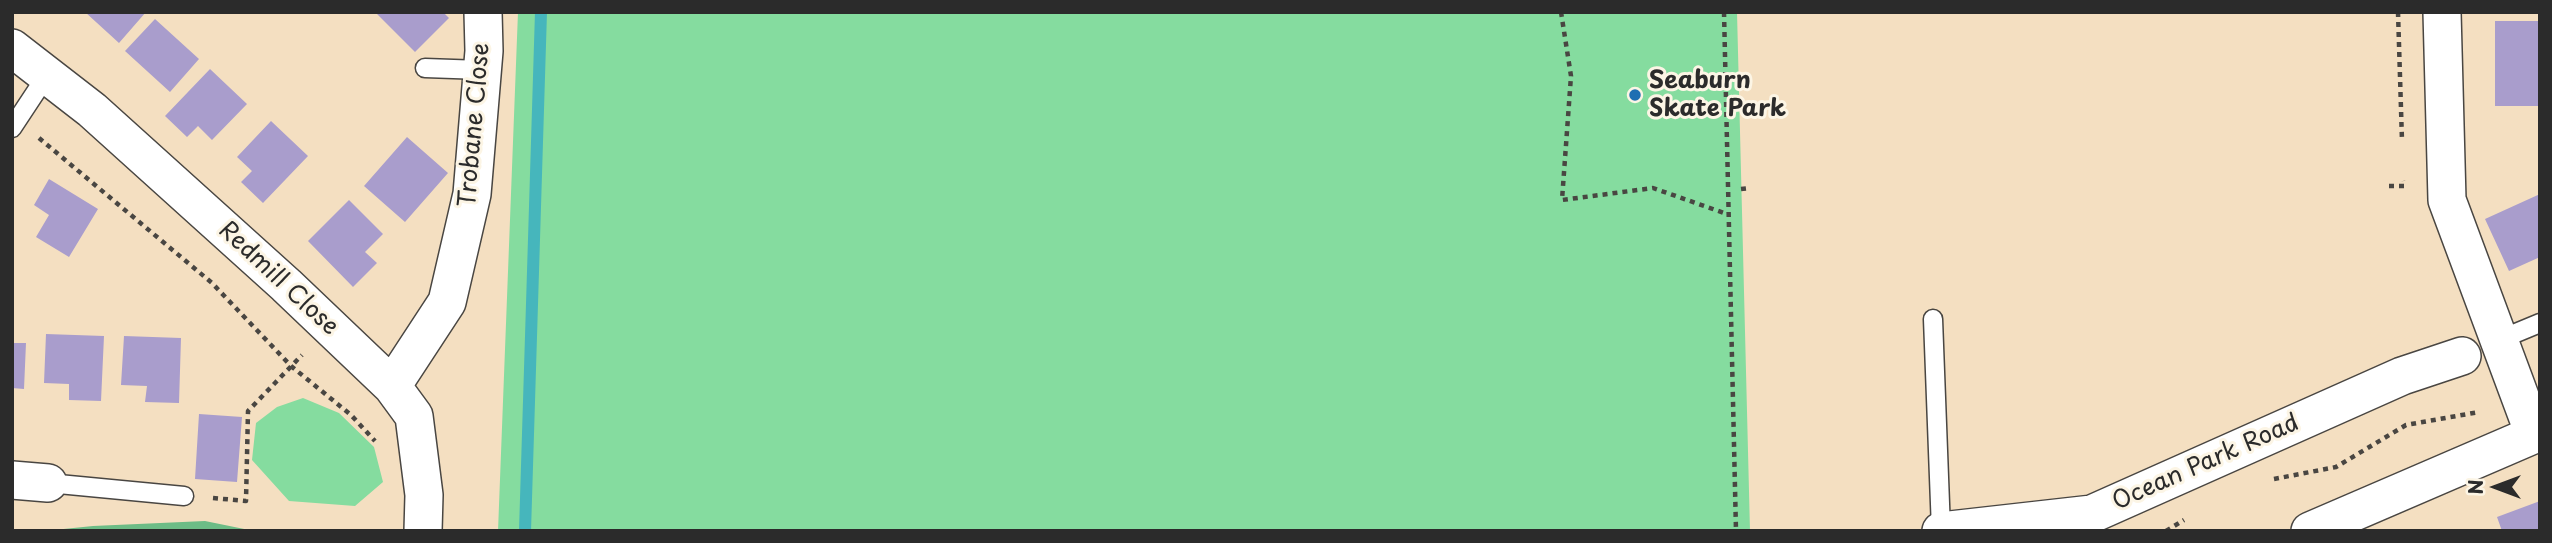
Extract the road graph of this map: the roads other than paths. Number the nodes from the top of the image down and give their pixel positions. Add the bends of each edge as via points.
1 (483, 12) edge
2 (2442, 12) edge
3 (12, 48) edge
4 (425, 68) dead end
5 (482, 70) junction
6 (47, 75) junction
7 (15, 124) edge
8 (1933, 319) dead end
9 (2540, 323) edge
10 (2499, 340) junction
11 (2462, 356) dead end
12 (392, 386) junction
13 (2532, 424) edge
14 (12, 480) edge
15 (48, 483) joint
16 (184, 496) road end
17 (1941, 530) edge
18 (422, 531) edge
19 (2310, 531) edge

1 - 5 street, Trobane Close
2 - 10 street via 2447,201
3 - 6 street, Redmill Close
4 - 5 lane
5 - 12 street, Trobane Close via 472,194 447,302
6 - 7 lane
6 - 12 street, Redmill Close via 92,110
8 - 17 lane
9 - 10 lane
10 - 13 street
11 - 17 street, Ocean Park Road via 2402,376 2092,514
12 - 18 street, Redmill Close via 414,416 424,495
13 - 19 street
14 - 15 street
15 - 16 lane

